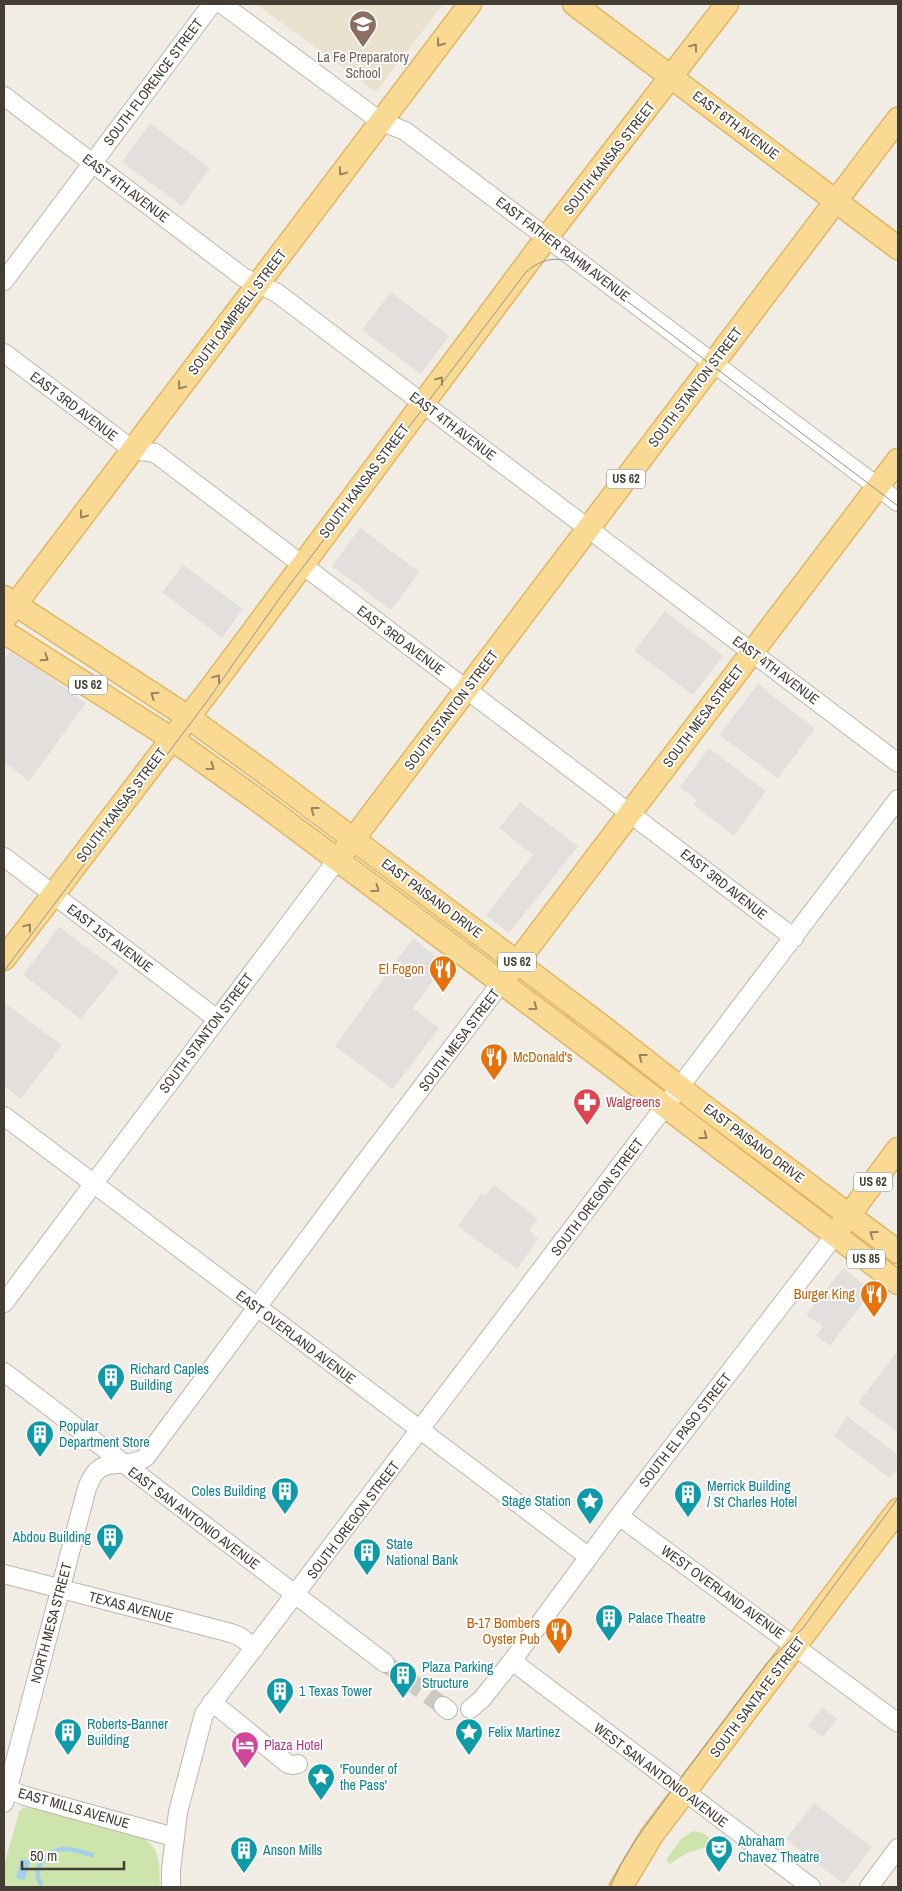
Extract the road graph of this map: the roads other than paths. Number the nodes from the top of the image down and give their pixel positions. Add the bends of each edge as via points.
1 (212, 4) edge
2 (222, 4) edge
3 (470, 4) edge
4 (574, 4) edge
5 (727, 4) edge
6 (671, 77) junction
7 (4, 96) edge
8 (898, 119) edge
9 (380, 121) junction
10 (92, 163) junction
11 (836, 200) junction
12 (547, 238) junction
13 (898, 248) edge
14 (4, 281) edge
15 (258, 284) junction
16 (4, 353) edge
17 (713, 362) junction
18 (422, 403) junction
19 (133, 450) junction
20 (898, 460) edge
21 (878, 486) junction
22 (898, 502) edge
23 (588, 529) junction
24 (302, 565) junction
25 (8, 607) edge
26 (4, 632) edge
27 (751, 652) junction
28 (467, 689) junction
29 (188, 717) junction
30 (172, 739) junction
31 (898, 762) edge
32 (898, 800) edge
33 (630, 812) junction
34 (353, 839) junction
35 (4, 857) edge
36 (336, 860) junction
37 (53, 894) junction
38 (794, 938) junction
39 (4, 959) edge
40 (518, 962) junction
41 (501, 983) junction
42 (217, 1019) junction
43 (680, 1087) junction
44 (665, 1107) junction
45 (4, 1116) edge
46 (898, 1149) edge
47 (94, 1184) junction
48 (849, 1215) junction
49 (834, 1235) junction
50 (898, 1252) edge
51 (898, 1283) edge
52 (4, 1302) edge
53 (257, 1306) junction
54 (4, 1372) edge
55 (420, 1430) junction
56 (122, 1464) junction
57 (898, 1510) edge
58 (619, 1516) junction
59 (589, 1557) junction
60 (4, 1574) edge
61 (60, 1589) junction
62 (296, 1595) junction
63 (796, 1646) junction
64 (255, 1648) junction
65 (512, 1661) junction
66 (385, 1663) tunnel mouth
67 (212, 1702) junction
68 (470, 1709) dead end
69 (898, 1723) edge
70 (298, 1764) dead end
71 (5, 1793) edge
72 (684, 1793) junction
73 (174, 1838) junction
74 (898, 1848) edge
75 (172, 1887) edge
76 (622, 1887) edge
77 (812, 1887) edge
78 (869, 1887) edge

1 - 10 street, SOUTH FLORENCE STREET
2 - 9 street, EAST FATHER RAHM AVENUE
3 -> 9 main road, SOUTH CAMPBELL STREET
4 - 6 main road, EAST 6TH AVENUE
6 -> 5 main road, SOUTH KANSAS STREET
6 - 11 main road, EAST 6TH AVENUE
6 - 12 main road, SOUTH KANSAS STREET
7 - 10 street, EAST 4TH AVENUE
8 - 11 main road, SOUTH STANTON STREET / US 62
9 - 12 street, EAST FATHER RAHM AVENUE via 405,131
9 -> 15 main road, SOUTH CAMPBELL STREET
10 - 14 street, SOUTH FLORENCE STREET
10 - 15 street, EAST 4TH AVENUE via 243,277
11 - 13 main road, EAST 6TH AVENUE
11 - 17 main road, SOUTH STANTON STREET / US 62
12 - 17 street, EAST FATHER RAHM AVENUE
18 -> 12 main road, SOUTH KANSAS STREET
15 - 18 street, EAST 4TH AVENUE via 276,293
15 -> 19 main road, SOUTH CAMPBELL STREET
16 - 19 street, EAST 3RD AVENUE
17 - 21 street, EAST FATHER RAHM AVENUE
17 - 23 main road, SOUTH STANTON STREET / US 62
18 - 23 street, EAST 4TH AVENUE
18 - 24 main road, SOUTH KANSAS STREET
19 - 24 street, EAST 3RD AVENUE via 155,453
19 -> 25 main road, SOUTH CAMPBELL STREET
20 - 21 main road, SOUTH MESA STREET
21 - 22 street, EAST FATHER RAHM AVENUE
21 - 27 main road, SOUTH MESA STREET
23 - 27 street, EAST 4TH AVENUE
23 - 28 main road, SOUTH STANTON STREET / US 62
24 - 28 street, EAST 3RD AVENUE
29 -> 24 main road, SOUTH KANSAS STREET
29 -> 25 main road, EAST PAISANO DRIVE / US 62 via 102,660
26 -> 30 main road, EAST PAISANO DRIVE / US 62
27 - 31 street, EAST 4TH AVENUE
27 - 33 main road, SOUTH MESA STREET
28 - 33 street, EAST 3RD AVENUE
28 - 34 main road, SOUTH STANTON STREET / US 62
29 - 30 main road, SOUTH KANSAS STREET
34 -> 29 main road, EAST PAISANO DRIVE / US 62
30 -> 36 main road, EAST PAISANO DRIVE / US 62
30 - 37 main road, SOUTH KANSAS STREET
32 - 38 street, SOUTH OREGON STREET
33 - 38 street, EAST 3RD AVENUE
33 - 40 main road, SOUTH MESA STREET
34 - 36 main road, SOUTH STANTON STREET / US 62
34 - 40 main road, EAST PAISANO DRIVE / US 62
35 - 37 street, EAST 1ST AVENUE
36 -> 41 main road, EAST PAISANO DRIVE
36 - 42 street, SOUTH STANTON STREET
39 -> 37 main road, SOUTH KANSAS STREET
37 - 42 street, EAST 1ST AVENUE
38 - 43 street, SOUTH OREGON STREET
40 - 41 main road, SOUTH MESA STREET
43 -> 40 main road, EAST PAISANO DRIVE / US 62
41 -> 44 main road, EAST PAISANO DRIVE
41 - 53 street, SOUTH MESA STREET
42 - 47 street, SOUTH STANTON STREET
43 - 44 street, SOUTH OREGON STREET
43 - 48 main road, EAST PAISANO DRIVE / US 62
44 -> 49 main road, EAST PAISANO DRIVE
44 - 55 street, SOUTH OREGON STREET
45 - 47 street, EAST OVERLAND AVENUE
46 - 48 main road, SOUTH EL PASO STREET / US 62
47 - 52 street, SOUTH STANTON STREET
47 - 53 street, EAST OVERLAND AVENUE
48 - 49 main road, SOUTH EL PASO STREET / US 85
50 -> 48 main road, US 85
49 - 51 main road, US 85
49 - 58 street, SOUTH EL PASO STREET
53 - 55 street, EAST OVERLAND AVENUE
53 - 56 street, SOUTH MESA STREET via 146,1457 136,1463
54 - 56 street, EAST SAN ANTONIO AVENUE
55 - 59 street, EAST OVERLAND AVENUE
55 - 62 street, SOUTH OREGON STREET
56 - 61 street, NORTH MESA STREET via 103,1467 90,1481
56 - 62 street, EAST SAN ANTONIO AVENUE
57 - 63 main road, SOUTH SANTA FE STREET
58 - 59 street, SOUTH EL PASO STREET
58 - 63 street, WEST OVERLAND AVENUE
59 - 65 street, SOUTH EL PASO STREET
60 - 61 street, TEXAS AVENUE
61 - 64 street, TEXAS AVENUE via 230,1633
61 - 71 street, NORTH MESA STREET
62 - 64 street, SOUTH OREGON STREET
62 - 66 street, EAST SAN ANTONIO AVENUE
63 - 69 street, WEST OVERLAND AVENUE
63 - 72 main road, SOUTH SANTA FE STREET
64 - 67 street, SOUTH OREGON STREET
65 - 68 street, SOUTH EL PASO STREET
65 - 72 street, WEST SAN ANTONIO AVENUE
67 - 70 street via 288,1764
67 - 73 street, SOUTH OREGON STREET via 202,1720
71 - 73 street, EAST MILLS AVENUE
72 - 76 main road, SOUTH SANTA FE STREET via 652,1835
72 - 77 street, WEST SAN ANTONIO AVENUE
73 - 75 street, SOUTH OREGON STREET
74 - 78 street

